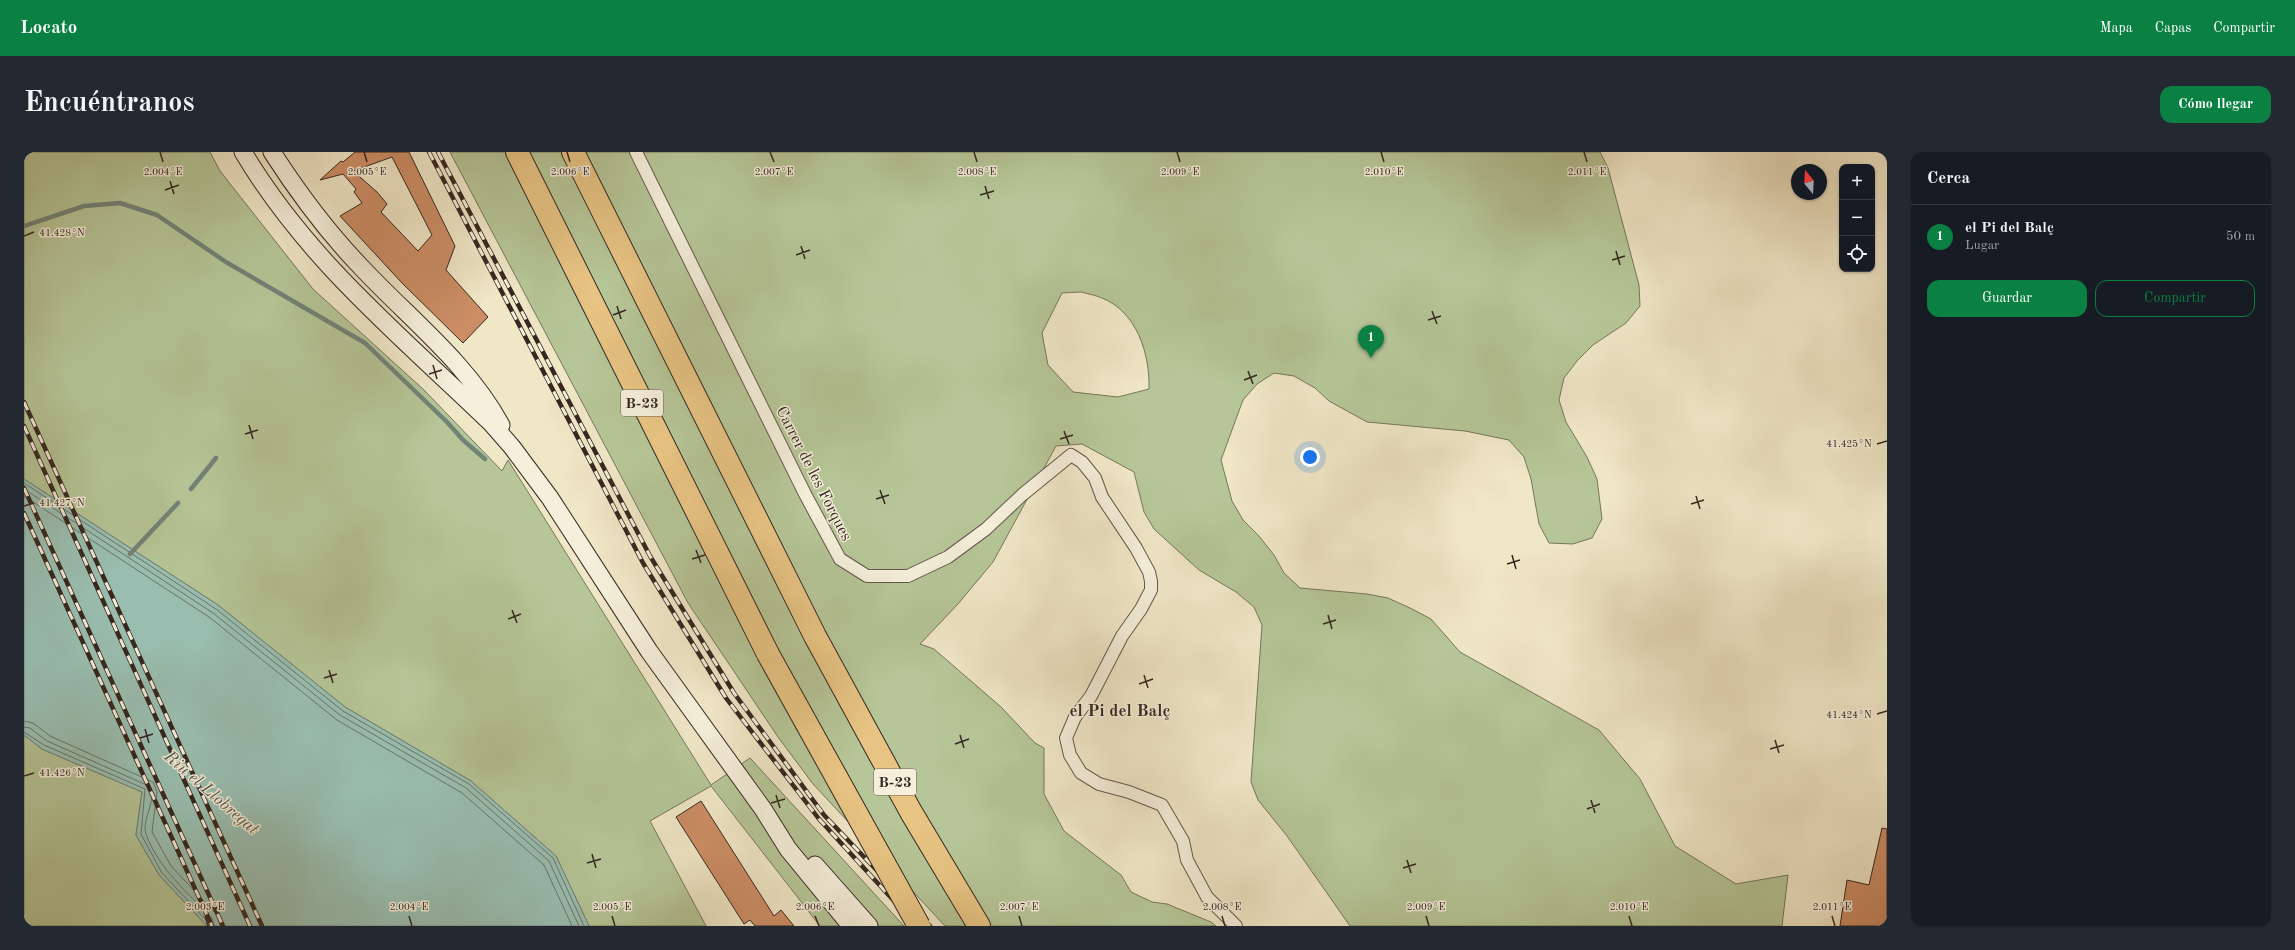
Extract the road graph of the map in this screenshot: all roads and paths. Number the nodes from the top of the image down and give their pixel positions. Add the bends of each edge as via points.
1 (243, 152) edge
2 (272, 152) edge
3 (517, 152) edge
4 (573, 152) edge
5 (636, 152) edge
6 (512, 447) junction
7 (763, 809) junction
8 (851, 926) edge
9 (869, 926) edge
10 (919, 926) edge
11 (979, 926) edge
12 (1236, 926) edge

1 - 6 main road via 280,208 313,250 360,300 462,395
2 - 6 main road via 322,224 363,270 457,363 479,390
3 - 10 highway, B-23, bridge via 768,654
4 - 11 highway, B-23 via 814,636 911,812
5 - 12 street, Carrer de les Forques via 805,494 840,559 867,576 908,576 948,557 986,529 1022,495 1071,455 1082,462 1095,478 1114,518 1136,548 1149,572 1151,590 1111,656 1091,696 1075,717 1066,738 1070,755 1081,773 1099,784 1162,805 1183,841 1187,860 1207,897
6 - 7 main road via 550,498 653,657
7 - 8 main road via 788,849
7 - 9 main road

